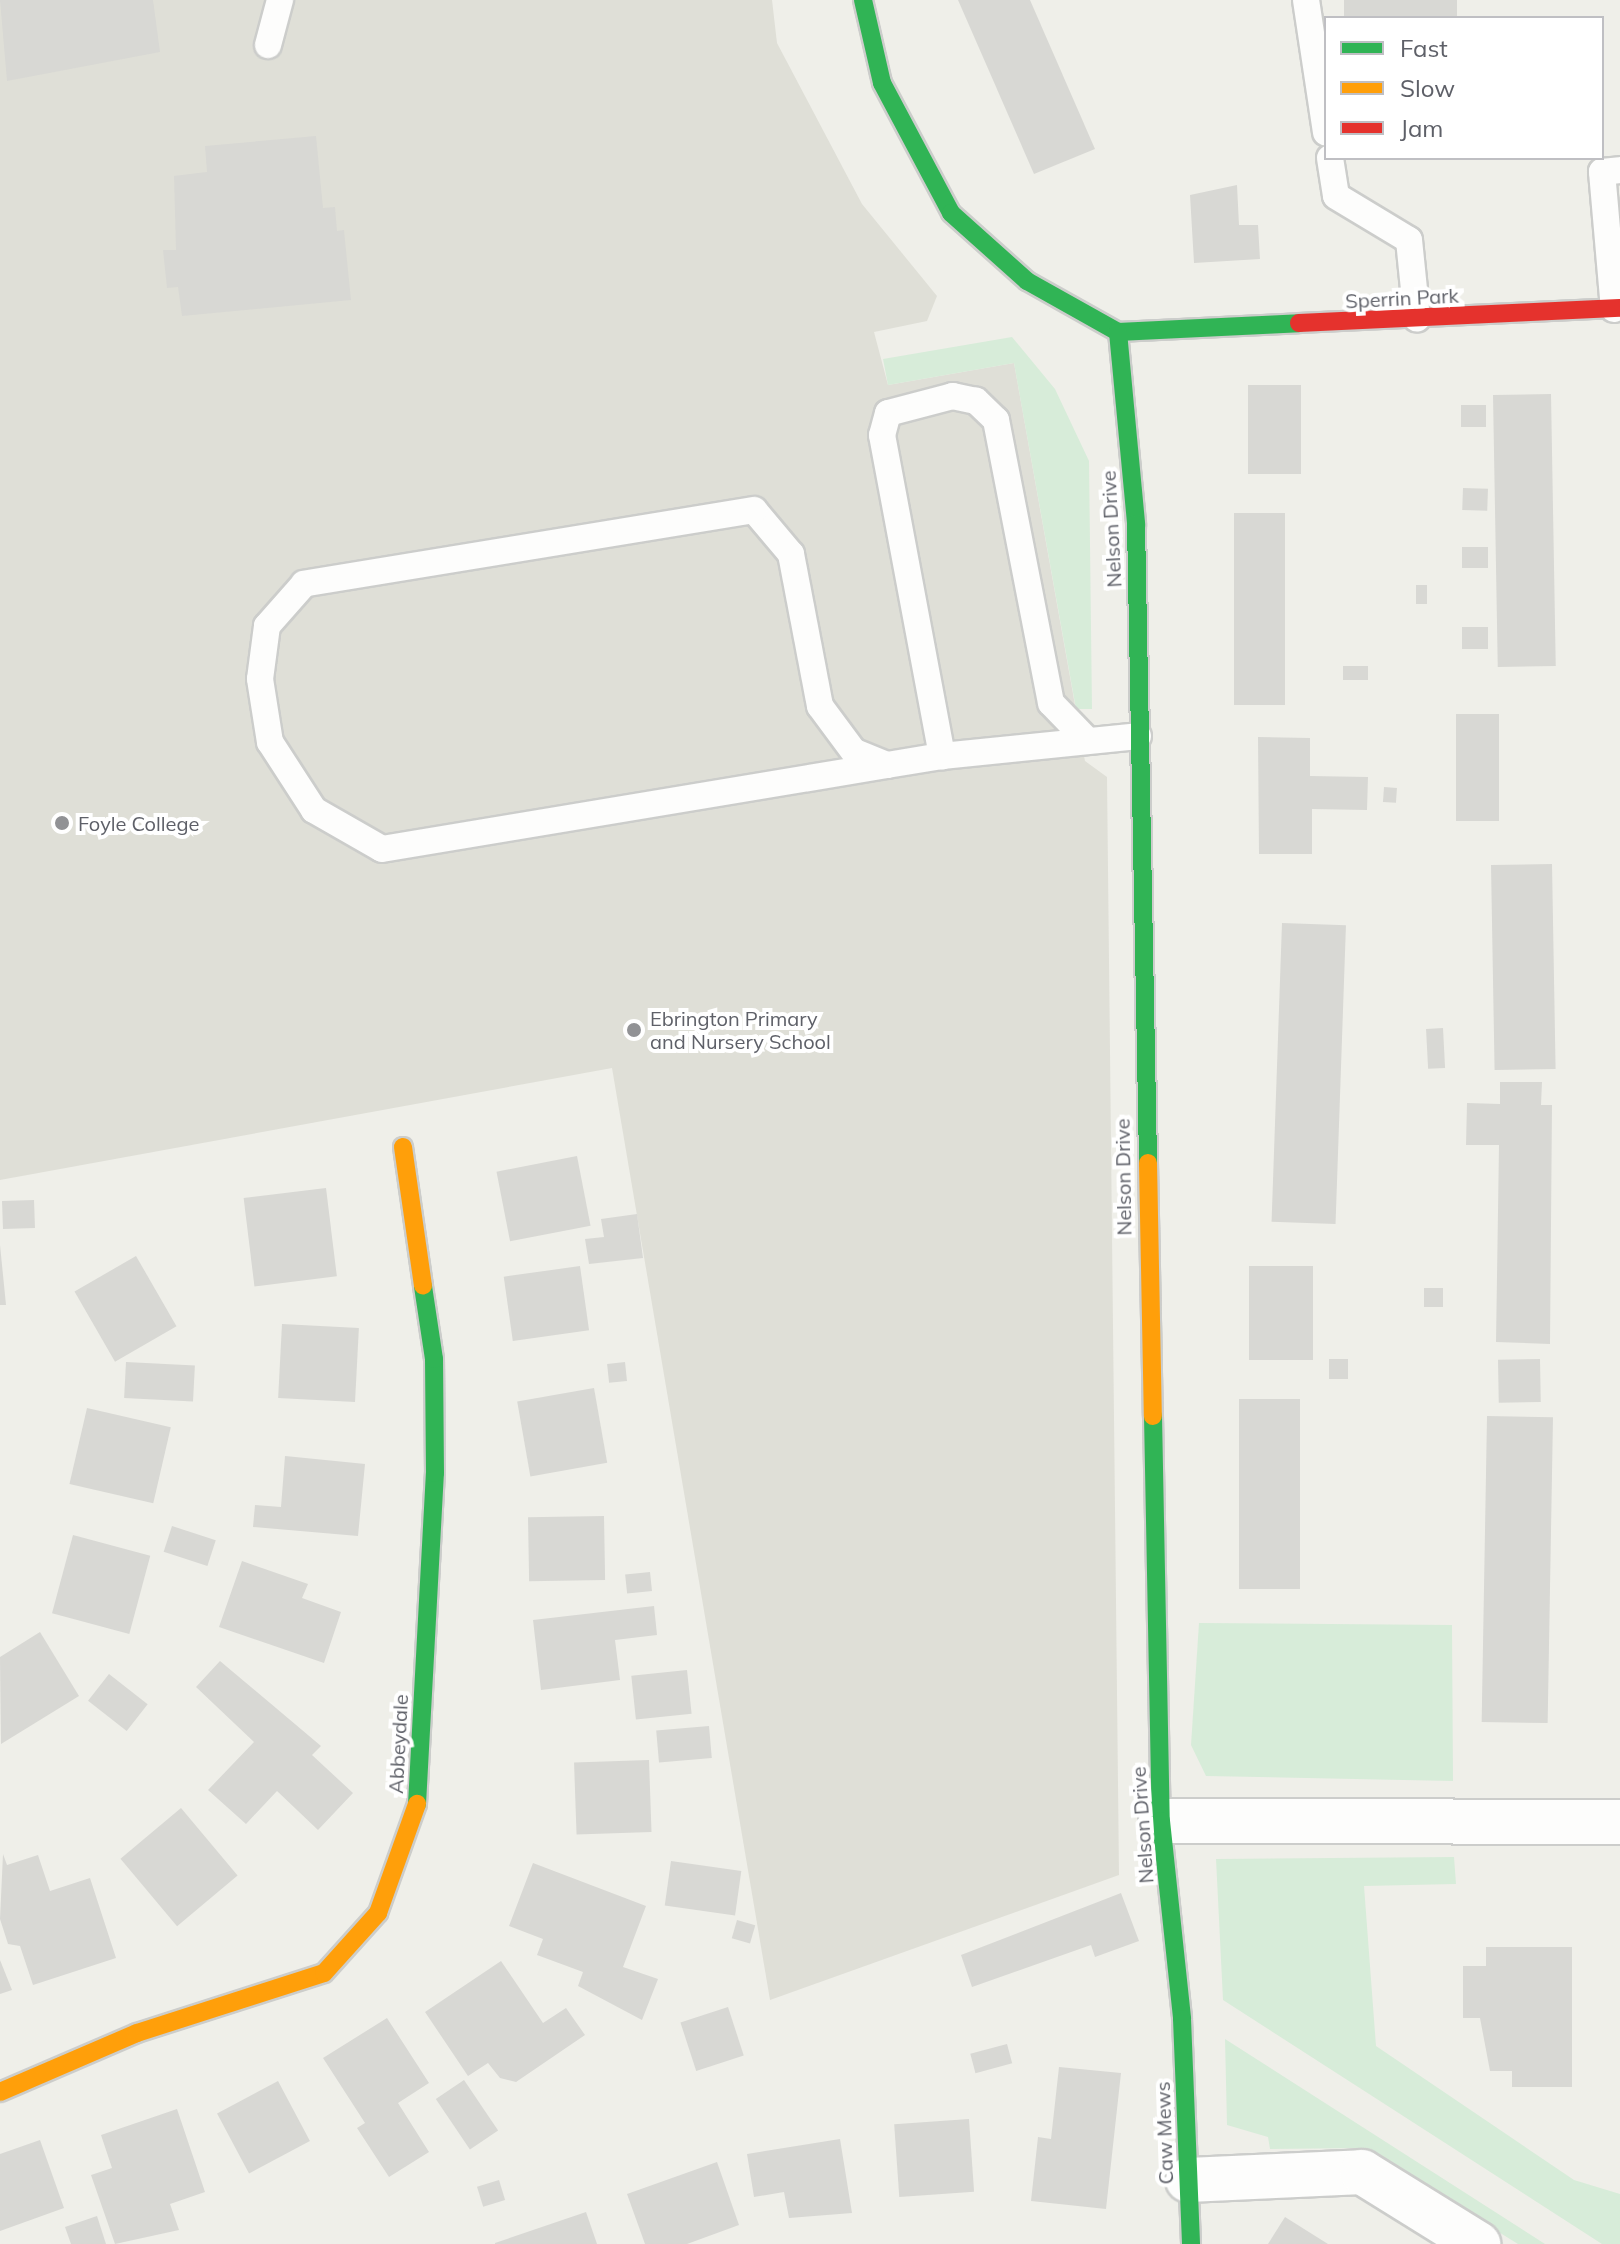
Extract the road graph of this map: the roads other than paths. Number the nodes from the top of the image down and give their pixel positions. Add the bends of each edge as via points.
1 (280, 0) edge
2 (863, 0) edge
3 (1306, 0) edge
4 (268, 45) dead end
5 (1324, 120) edge
6 (1330, 160) edge
7 (1620, 170) edge
8 (1617, 309) edge
9 (1417, 319) junction
10 (1118, 332) junction
11 (1138, 736) junction
12 (1084, 737) junction
13 (942, 756) junction
14 (887, 765) junction
15 (403, 1147) dead end
16 (1161, 1821) junction
17 (1620, 1822) edge
18 (1182, 2019) joint
19 (0, 2092) edge
20 (1188, 2180) junction
21 (1191, 2244) edge
22 (1478, 2244) edge

1 - 4 lane
2 - 10 street via 882,83 951,213 1027,281
3 - 5 lane
6 - 9 lane via 1336,196 1409,240
7 - 8 lane via 1602,172
8 - 9 street, Sperrin Park
9 - 10 street, Sperrin Park
10 - 11 street, Nelson Drive via 1136,524
11 - 12 lane
11 - 16 street, Nelson Drive
12 - 13 lane
12 - 13 lane via 1051,703 996,420 976,401 953,396 888,413 882,435
13 - 14 lane
14 - 14 lane via 382,849 314,810 270,742 260,679 267,626 304,584 754,510 791,554 820,706 854,752
15 - 19 street, Abbeydale via 434,1359 435,1473 417,1803 378,1913 324,1973 137,2033
16 - 17 street
16 - 18 street, Nelson Drive
18 - 20 street, Caw Mews
20 - 21 street, Caw Mews
20 - 22 street via 1362,2172

